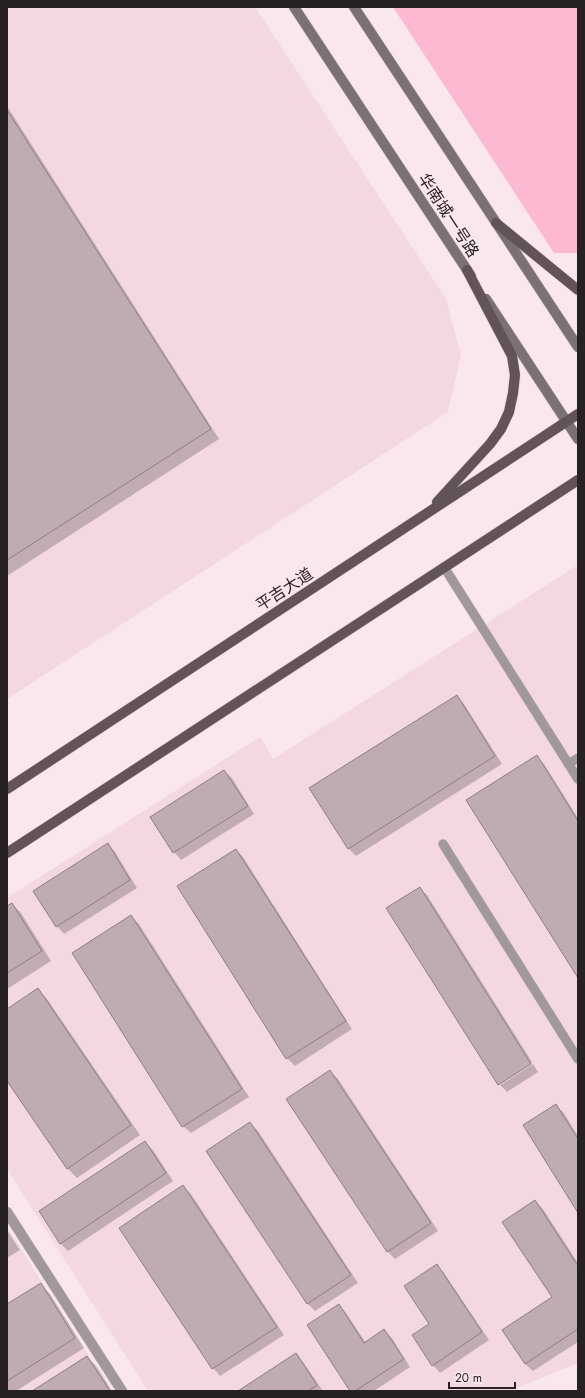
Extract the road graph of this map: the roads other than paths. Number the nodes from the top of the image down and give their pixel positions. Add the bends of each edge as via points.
1 (294, 7) edge
2 (354, 7) edge
3 (496, 223) junction
4 (467, 270) junction
5 (578, 290) edge
6 (578, 346) edge
7 (578, 414) edge
8 (567, 422) junction
9 (578, 439) edge
10 (578, 480) edge
11 (426, 514) junction
12 (444, 567) junction
13 (578, 758) edge
14 (568, 764) junction
15 (578, 779) edge
16 (7, 789) edge
17 (443, 844) dead end
18 (7, 853) edge
19 (578, 1059) edge
20 (7, 1212) edge
21 (122, 1391) edge

1 - 4 street, 华南城一号路
2 - 3 street
3 - 5 main road
3 - 6 street
4 - 8 street, 华南城一号路
4 - 11 main road via 512,356 515,375 513,393 509,412 501,429
7 - 8 main road, 平吉大道
8 - 9 street, 华南城一号路
8 - 11 main road, 平吉大道
10 - 12 main road
11 - 16 main road, 平吉大道
12 - 14 lane
12 - 18 main road
13 - 14 lane
14 - 15 lane
17 - 19 lane
20 - 21 street

